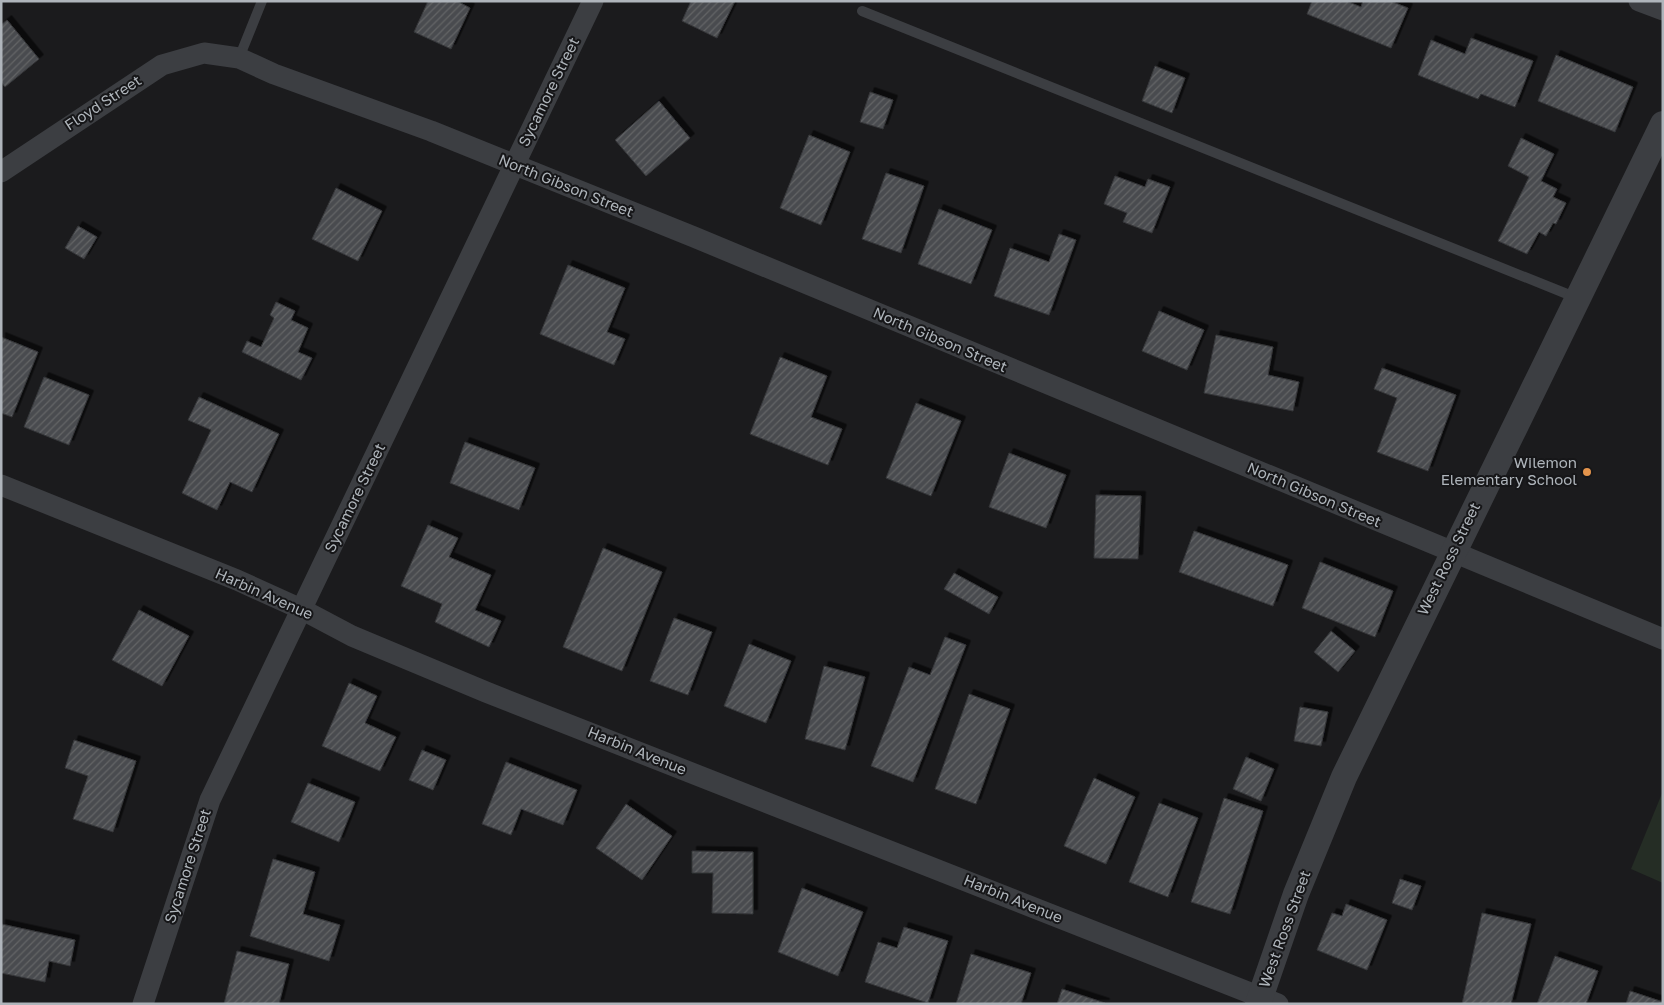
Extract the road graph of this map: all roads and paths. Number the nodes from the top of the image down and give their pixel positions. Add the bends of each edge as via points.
1 (262, 1) edge
2 (593, 1) edge
3 (1638, 1) edge
4 (1663, 10) edge
5 (862, 11) dead end
6 (214, 53) joint
7 (239, 58) junction
8 (1663, 124) edge
9 (514, 166) junction
10 (1, 172) edge
11 (1577, 298) junction
12 (1, 485) edge
13 (1452, 552) junction
14 (301, 609) junction
15 (1663, 639) edge
16 (1265, 1001) edge
17 (143, 1004) edge

1 - 7 lane
2 - 9 street, Sycamore Street
3 - 4 street
5 - 11 lane
6 - 7 street, North Gibson Street
6 - 10 street, Floyd Street via 162,65
7 - 9 street, North Gibson Street
8 - 11 street, West Ross Street
9 - 13 street, North Gibson Street via 703,241
9 - 14 street, Sycamore Street
11 - 13 street, West Ross Street
12 - 14 street, Harbin Avenue
13 - 15 street, North Gibson Street
13 - 16 street, West Ross Street via 1344,777 1296,894
14 - 16 street, Harbin Avenue via 352,636 486,692
14 - 17 street, Sycamore Street via 210,800

